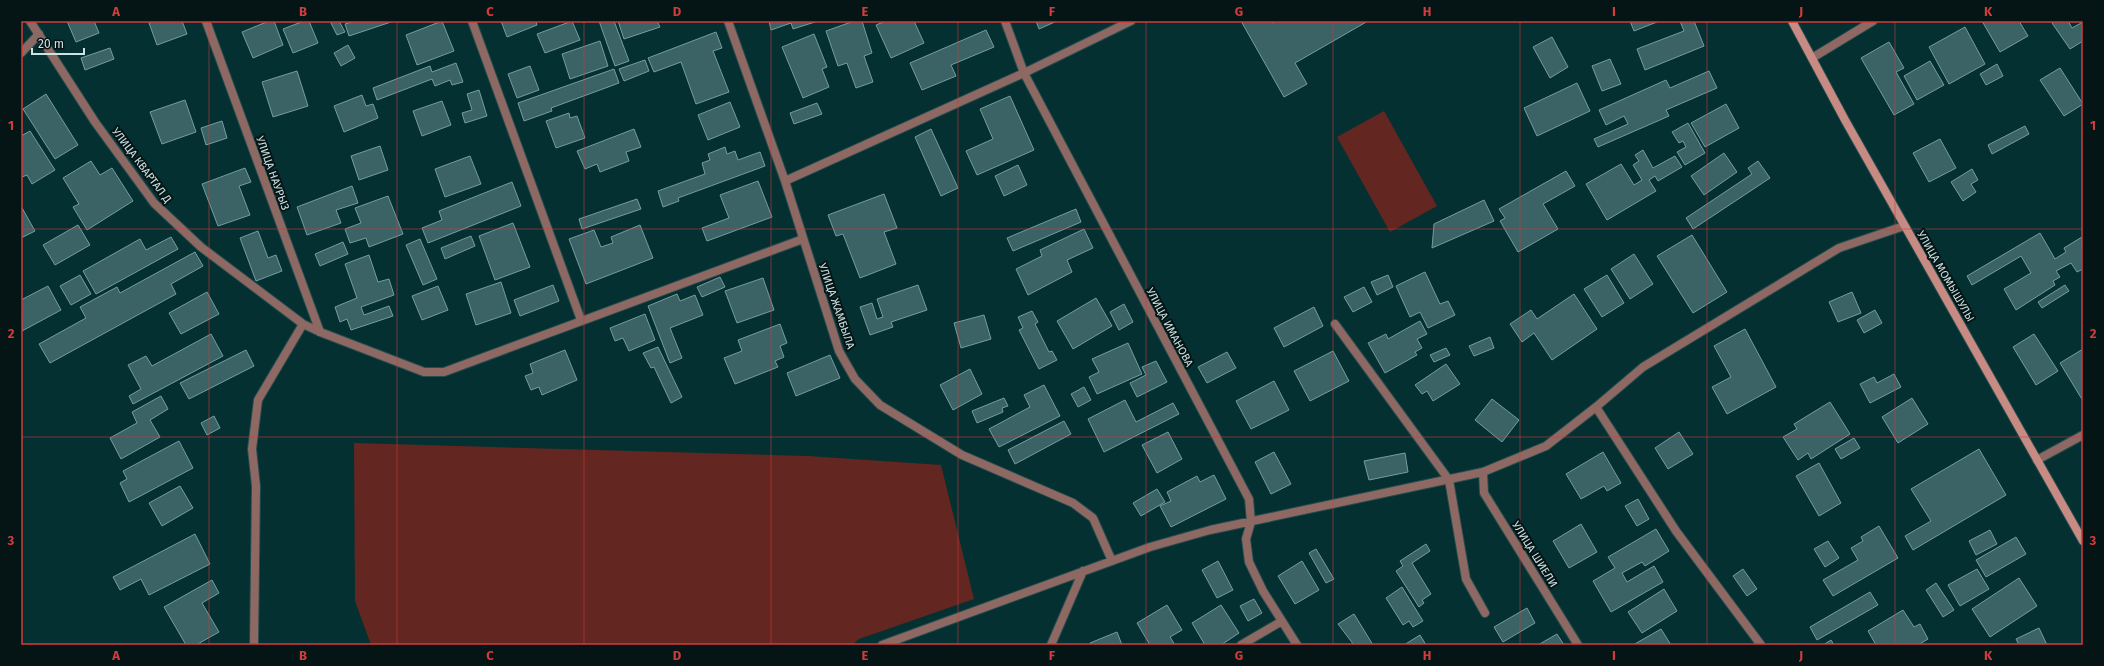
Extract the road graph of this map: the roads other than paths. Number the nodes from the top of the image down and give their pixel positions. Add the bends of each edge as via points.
1 (30, 21) edge
2 (206, 21) edge
3 (472, 21) edge
4 (728, 21) edge
5 (1005, 21) edge
6 (1131, 21) edge
7 (1792, 21) edge
8 (1873, 21) edge
9 (39, 34) junction
10 (21, 53) edge
11 (1812, 58) junction
12 (1024, 73) junction
13 (785, 181) junction
14 (1904, 226) junction
15 (803, 239) junction
16 (581, 320) junction
17 (303, 324) junction
18 (1335, 324) dead end
19 (320, 332) junction
20 (1596, 407) junction
21 (2083, 436) edge
22 (2037, 460) junction
23 (1483, 472) junction
24 (1449, 480) junction
25 (1251, 522) junction
26 (2083, 541) edge
27 (1112, 561) junction
28 (1083, 571) junction
29 (1485, 613) dead end
30 (1282, 621) junction
31 (254, 645) edge
32 (882, 645) edge
33 (1051, 645) edge
34 (1241, 645) edge
35 (1297, 645) edge
36 (1578, 645) edge
37 (1761, 645) edge

1 - 9 street, УЛИЦА КВАРТАЛ Д
2 - 19 street, УЛИЦА НАУРЫЗ
3 - 16 street
4 - 13 street, УЛИЦА ЖАМБЫЛА
5 - 12 street, УЛИЦА ИМАНОВА
6 - 12 street
7 - 11 street, УЛИЦА МОМЫШУЛЫ
8 - 11 street
9 - 10 street
9 - 17 street, УЛИЦА КВАРТАЛ Д via 95,122 154,203 201,247
11 - 14 street, УЛИЦА МОМЫШУЛЫ
12 - 13 street
12 - 25 street, УЛИЦА ИМАНОВА via 1249,499
13 - 15 street, УЛИЦА ЖАМБЫЛА
14 - 20 street via 1839,248 1643,367
14 - 22 street, УЛИЦА МОМЫШУЛЫ
15 - 16 street, УЛИЦА КВАРТАЛ Д
15 - 27 street, УЛИЦА ЖАМБЫЛА via 839,351 855,379 880,405 962,455 1073,503 1093,518
16 - 19 street, УЛИЦА КВАРТАЛ Д via 444,372 424,372
17 - 19 street, УЛИЦА КВАРТАЛ Д
17 - 31 street via 258,400 252,449 256,486
18 - 24 street
20 - 23 street via 1546,446
20 - 37 street via 1676,531
21 - 22 street
22 - 26 street, УЛИЦА МОМЫШУЛЫ
23 - 24 street
23 - 36 street, УЛИЦА ШИЕЛИ via 1484,493
24 - 25 street
24 - 29 street via 1466,579
25 - 27 street via 1180,539
25 - 30 street, УЛИЦА ИМАНОВА via 1246,540 1249,562
27 - 28 street
28 - 32 street
28 - 33 street
30 - 34 street
30 - 35 street, УЛИЦА ИМАНОВА

